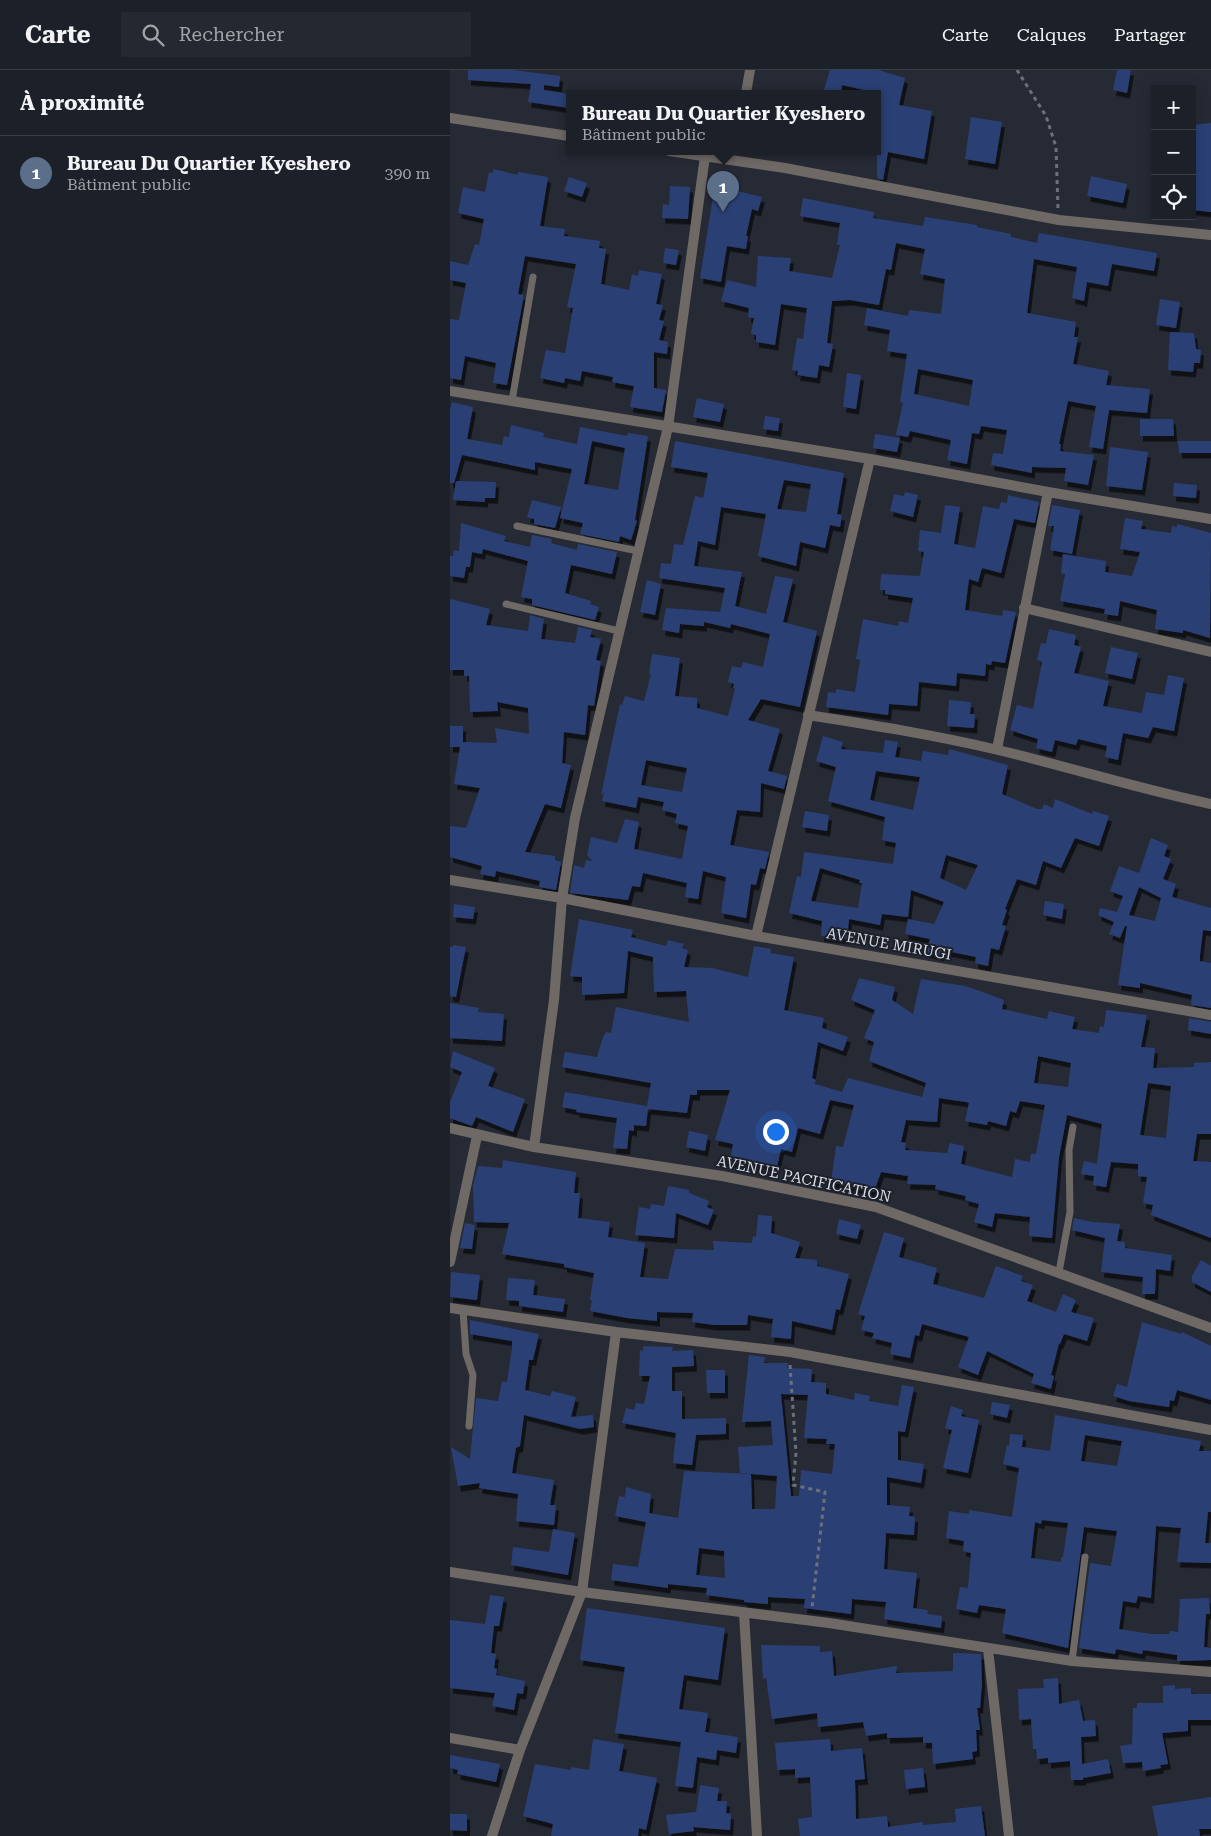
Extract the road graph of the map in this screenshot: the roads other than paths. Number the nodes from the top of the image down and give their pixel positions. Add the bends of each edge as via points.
1 (750, 70) edge
2 (747, 90) edge
3 (450, 118) edge
4 (566, 136) edge
5 (698, 155) edge
6 (733, 155) edge
7 (705, 156) junction
8 (1211, 235) edge
9 (533, 277) dead end
10 (450, 391) edge
11 (512, 401) junction
12 (668, 427) junction
13 (870, 459) junction
14 (1048, 492) junction
15 (1211, 518) edge
16 (518, 526) dead end
17 (638, 551) junction
18 (506, 604) dead end
19 (1024, 608) junction
20 (619, 632) junction
21 (1211, 652) edge
22 (808, 715) junction
23 (996, 750) junction
24 (1211, 804) edge
25 (450, 880) edge
26 (562, 898) junction
27 (756, 936) junction
28 (1211, 1014) edge
29 (1073, 1127) dead end
30 (450, 1128) edge
31 (477, 1136) junction
32 (534, 1147) junction
33 (450, 1262) edge
34 (1059, 1272) junction
35 (450, 1308) edge
36 (463, 1310) junction
37 (1211, 1328) edge
38 (616, 1332) junction
39 (469, 1426) dead end
40 (1211, 1430) edge
41 (1085, 1557) dead end
42 (450, 1572) edge
43 (582, 1592) junction
44 (744, 1613) junction
45 (988, 1649) junction
46 (1072, 1661) junction
47 (1211, 1672) edge
48 (450, 1738) edge
49 (520, 1750) junction
50 (492, 1836) edge
51 (758, 1836) edge
52 (1009, 1836) edge

1 - 2 street
3 - 4 street
5 - 7 street
6 - 7 street
6 - 8 street via 1059,220
7 - 12 street
9 - 11 lane
10 - 11 street
11 - 12 street
12 - 13 street
12 - 17 street
13 - 14 street
13 - 22 street
14 - 15 street
14 - 19 street
16 - 17 lane
17 - 20 street
18 - 20 lane
19 - 21 street
19 - 23 street
20 - 26 street via 575,818
22 - 23 street via 914,732
22 - 27 street
23 - 24 street
25 - 26 street, AVENUE MIRUGI
26 - 27 street, AVENUE MIRUGI
26 - 32 street via 554,1000
27 - 28 street, AVENUE MIRUGI
29 - 34 lane via 1069,1150 1070,1212
30 - 31 street, AVENUE PACIFICATION
31 - 32 street, AVENUE PACIFICATION
31 - 33 street
32 - 34 street, AVENUE PACIFICATION via 722,1176 876,1207
34 - 37 street, AVENUE PACIFICATION
35 - 36 street
36 - 38 street
36 - 39 lane via 466,1354 473,1375
38 - 40 street via 790,1352
38 - 43 street
41 - 46 lane
42 - 43 street
43 - 44 street
43 - 49 street
44 - 45 street
44 - 51 street
45 - 46 street
45 - 52 street
46 - 47 street
48 - 49 street
49 - 50 street

